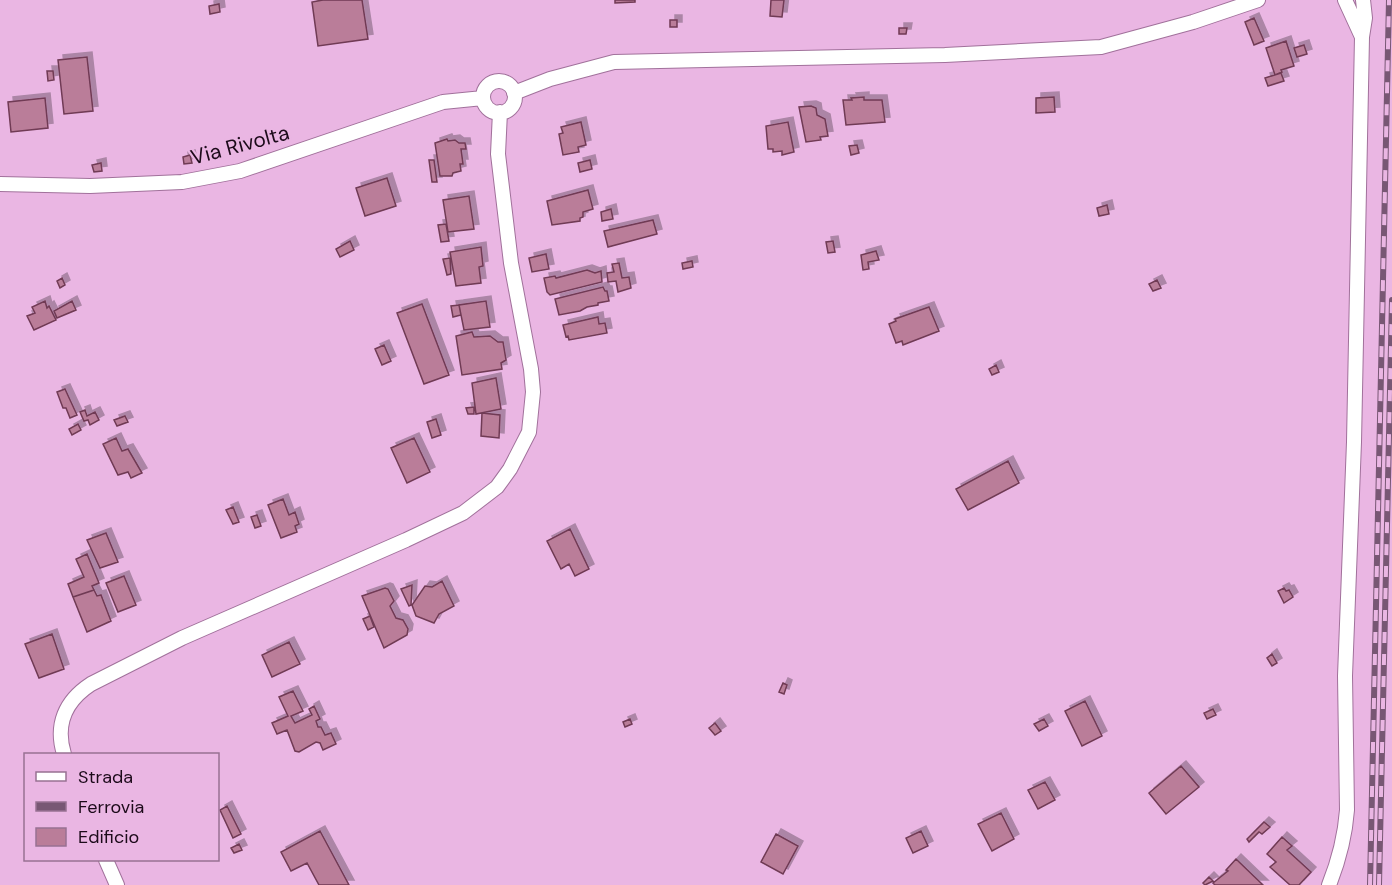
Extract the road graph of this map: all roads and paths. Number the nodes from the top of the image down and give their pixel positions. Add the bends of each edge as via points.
1 (1258, 0) edge
2 (1345, 0) edge
3 (1363, 0) edge
4 (1362, 37) junction
5 (514, 93) junction
6 (483, 98) junction
7 (500, 112) junction
8 (0, 184) edge
9 (64, 753) edge
10 (106, 861) edge
11 (117, 885) edge
12 (1329, 885) edge

1 - 5 street via 1101,47 945,55 614,62
2 - 4 street
3 - 4 street
4 - 12 street via 1345,676 1347,810 1346,832
5 - 6 street via 505,82 494,81 485,88
5 - 7 street via 511,107
6 - 7 street via 488,108
6 - 8 street, Via Rivolta via 443,102 240,171 182,182
7 - 9 street via 498,154 533,392 529,432 510,469 496,487 464,513 182,638 80,691 62,718
10 - 11 street

